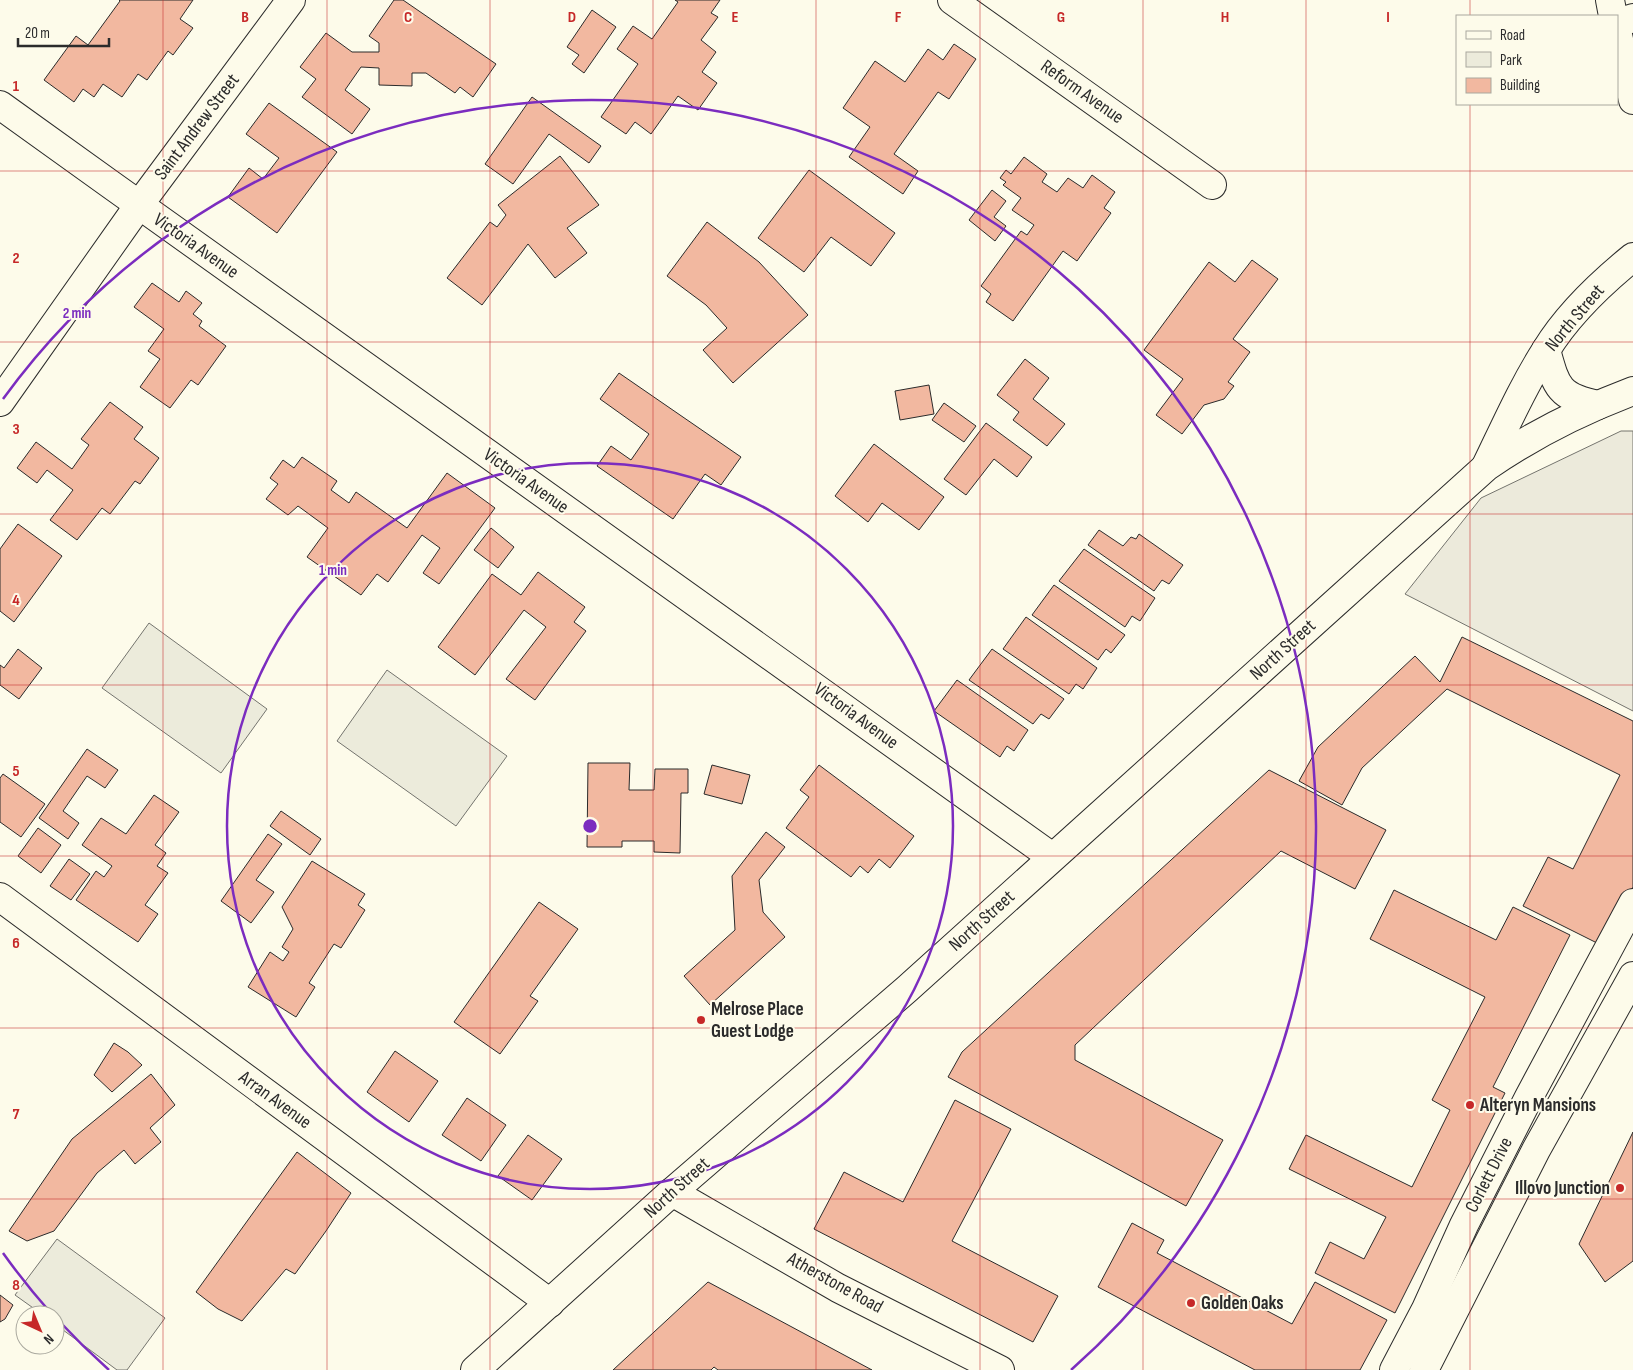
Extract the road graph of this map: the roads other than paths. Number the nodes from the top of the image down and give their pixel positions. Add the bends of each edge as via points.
1 (291, 0) edge
2 (952, 0) edge
3 (1610, 0) edge
4 (1613, 15) edge
5 (1633, 18) edge
6 (1618, 23) edge
7 (1618, 35) edge
8 (1633, 100) edge
9 (0, 105) edge
10 (1212, 185) dead end
11 (139, 205) junction
12 (1633, 257) edge
13 (1546, 350) junction
14 (1633, 391) edge
15 (0, 402) edge
16 (1598, 405) junction
17 (1486, 467) junction
18 (1052, 857) junction
19 (0, 896) edge
20 (1633, 903) edge
21 (1633, 976) edge
22 (672, 1192) junction
23 (550, 1303) junction
24 (474, 1370) edge
25 (1000, 1370) edge
26 (1394, 1370) edge
27 (1424, 1370) edge

1 - 11 street, Saint Andrew Street
2 - 10 street, Reform Avenue
3 - 4 street
5 - 6 street
7 - 8 street
9 - 11 street, Victoria Avenue
11 - 15 street, Saint Andrew Street
11 - 18 street, Victoria Avenue via 705,606
12 - 13 street, North Street via 1589,297
13 - 16 street via 1564,394
13 - 17 street, North Street
14 - 16 street, North Street
16 - 17 street, North Street via 1566,418
17 - 18 street, North Street
18 - 22 street, North Street via 907,989
19 - 23 street, Arran Avenue
20 - 26 street, Corlett Drive via 1524,1106
21 - 27 street, Corlett Drive via 1536,1150
22 - 23 street, North Street
22 - 25 street, Atherstone Road via 838,1288
23 - 24 street, North Street

